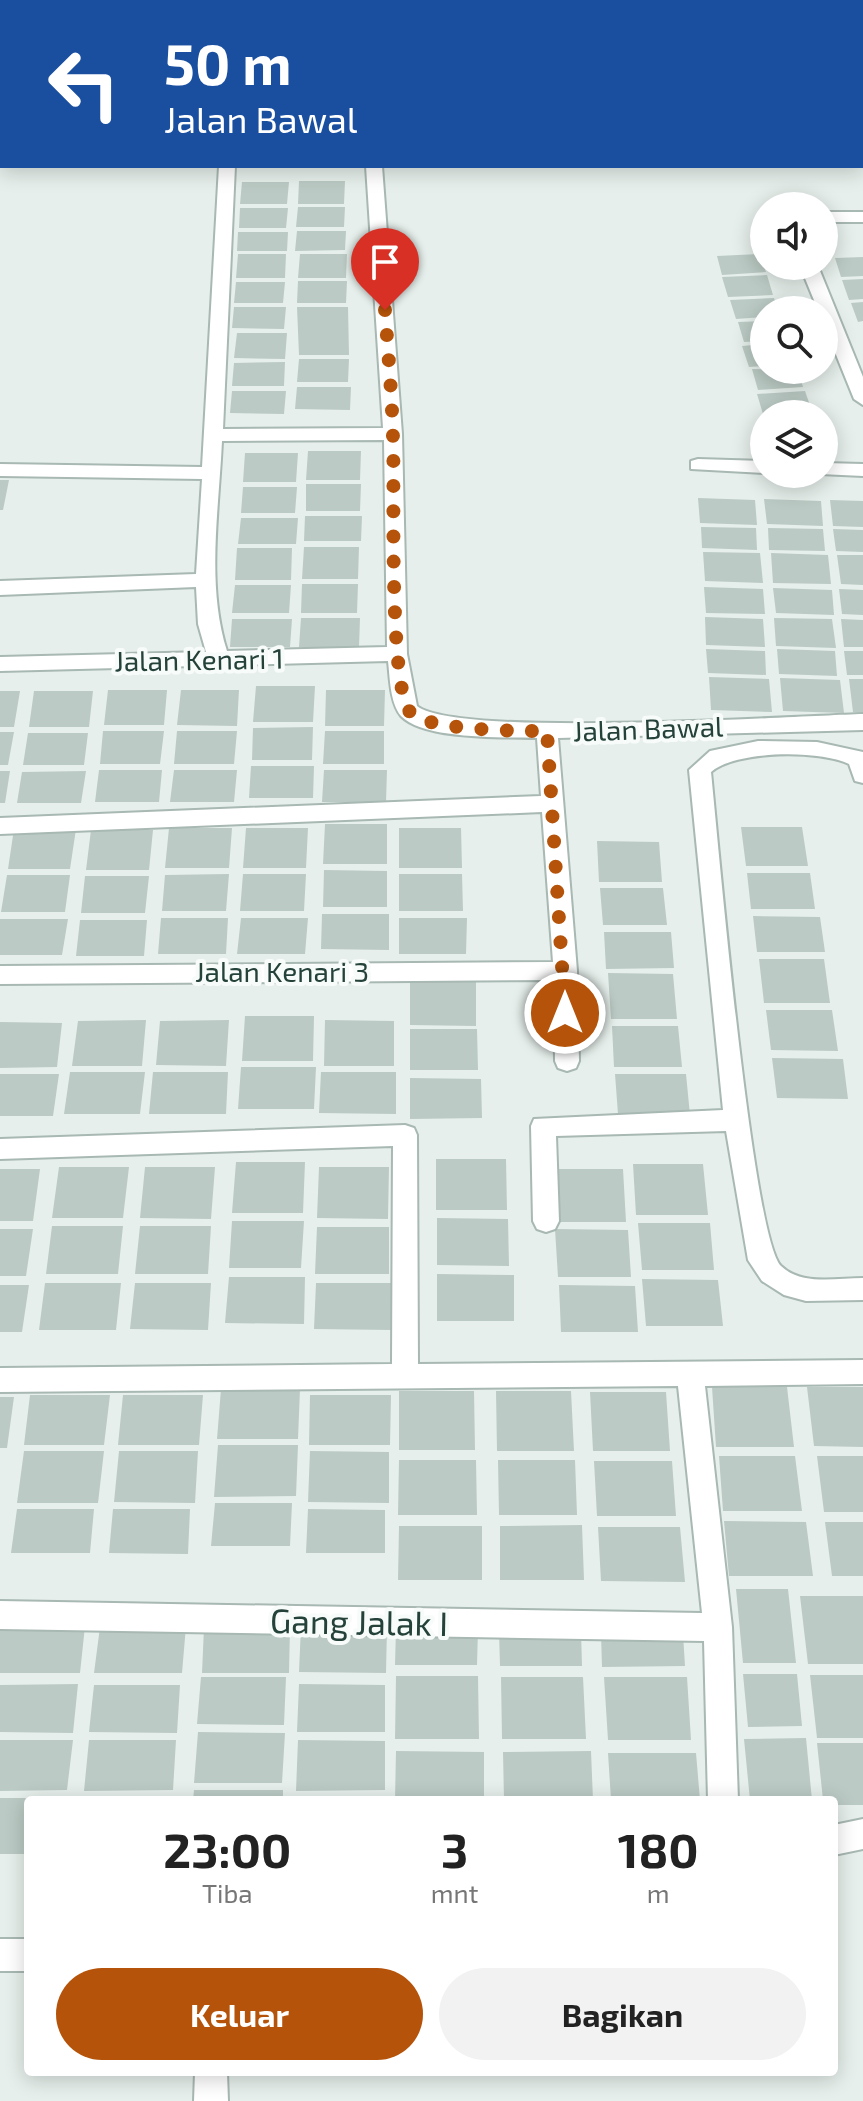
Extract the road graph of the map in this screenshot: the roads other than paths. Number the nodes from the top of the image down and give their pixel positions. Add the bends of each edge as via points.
1 (227, 168) edge
2 (374, 168) edge
3 (838, 217) edge
4 (863, 217) edge
5 (815, 280) edge
6 (863, 399) edge
7 (393, 434) junction
8 (216, 435) junction
9 (698, 465) dead end
10 (750, 467) edge
11 (838, 469) edge
12 (0, 470) edge
13 (863, 470) edge
14 (212, 473) junction
15 (206, 580) junction
16 (0, 588) edge
17 (397, 654) junction
18 (219, 660) junction
19 (0, 664) edge
20 (863, 722) edge
21 (547, 731) junction
22 (863, 775) edge
23 (553, 804) junction
24 (0, 826) edge
25 (565, 971) junction
26 (0, 975) edge
27 (567, 1061) dead end
28 (736, 1120) junction
29 (0, 1149) edge
30 (546, 1221) dead end
31 (863, 1289) edge
32 (690, 1372) junction
33 (863, 1372) edge
34 (405, 1374) junction
35 (0, 1380) edge
36 (0, 1615) edge
37 (718, 1627) junction
38 (723, 1796) edge
39 (863, 1834) edge
40 (838, 1839) edge
41 (0, 1955) edge
42 (24, 1955) edge
43 (211, 2076) edge
44 (211, 2101) edge

1 - 8 street
2 - 7 street, Jalan Bawal
3 - 4 street
5 - 6 street
7 - 8 street
7 - 17 street, Jalan Bawal
8 - 14 street
9 - 10 street
11 - 13 street
12 - 14 street
14 - 15 street
15 - 16 street
15 - 18 street via 208,624
17 - 18 street, Jalan Kenari 1
17 - 21 street, Jalan Bawal via 403,695 408,710 418,718 466,728
18 - 19 street, Jalan Kenari 1
20 - 21 street, Jalan Bawal
21 - 23 street
22 - 28 street via 859,759 840,750 734,751 711,759 700,770
23 - 24 street
23 - 25 street
25 - 26 street, Jalan Kenari 3
25 - 27 street
28 - 30 street via 543,1126
28 - 31 street via 761,1260 772,1278 791,1289
29 - 34 street via 405,1135
32 - 33 street
32 - 34 street
32 - 37 street
34 - 35 street
36 - 37 street, Gang Jalak I
37 - 38 street
39 - 40 street
41 - 42 street
43 - 44 street

